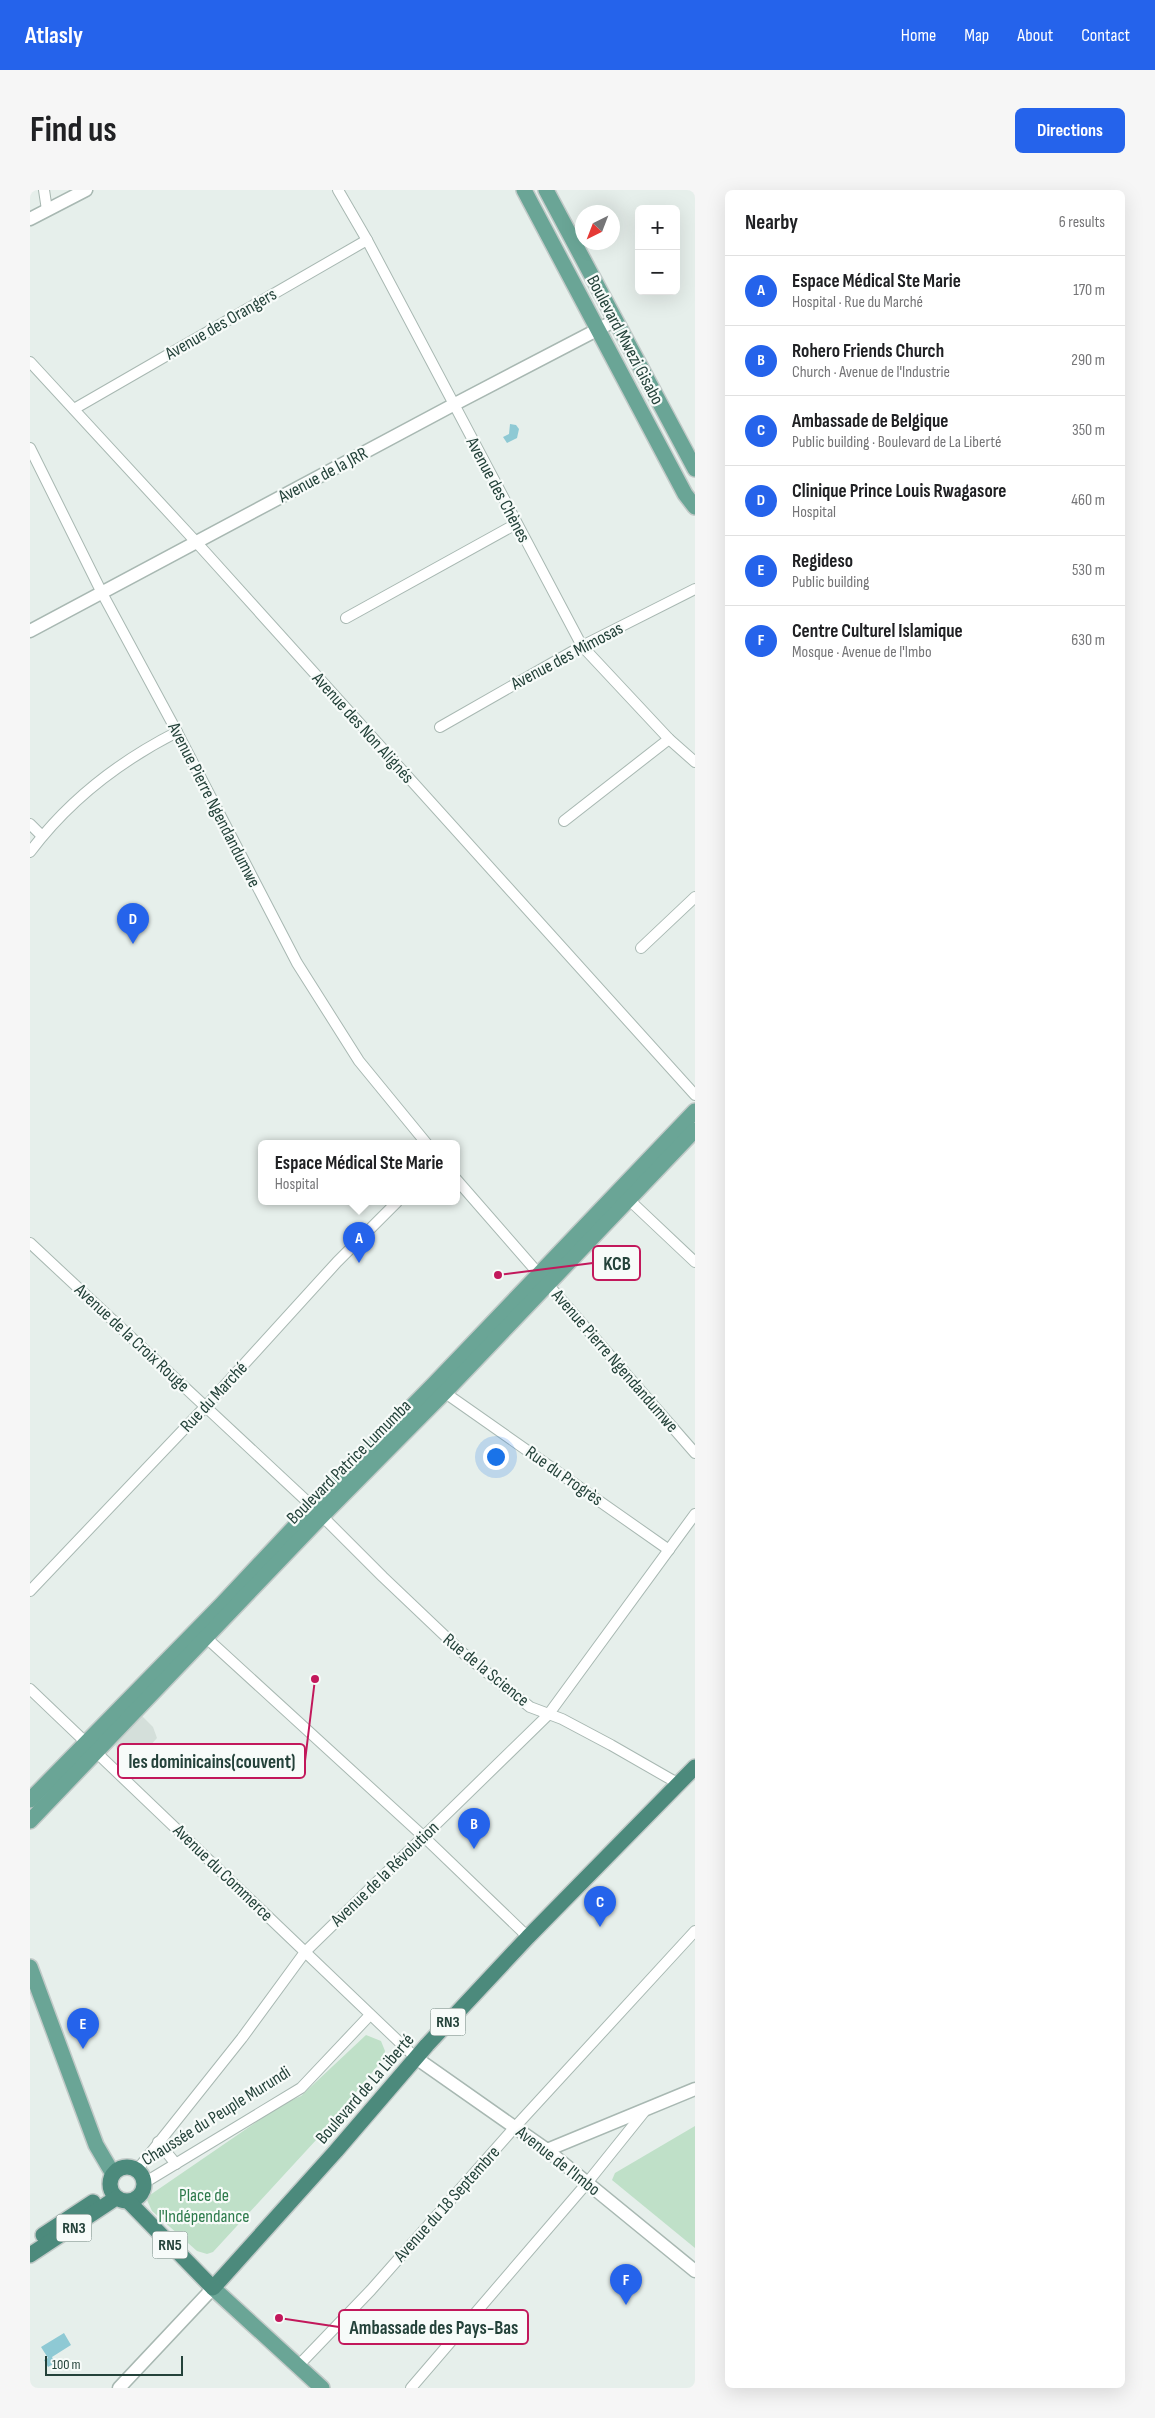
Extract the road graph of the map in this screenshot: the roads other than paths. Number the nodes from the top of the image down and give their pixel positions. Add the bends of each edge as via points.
1 (44, 190) edge
2 (86, 190) edge
3 (338, 190) edge
4 (524, 190) edge
5 (546, 190) edge
6 (47, 210) junction
7 (30, 219) edge
8 (367, 240) junction
9 (616, 320) junction
10 (598, 330) junction
11 (30, 362) edge
12 (453, 405) junction
13 (74, 409) junction
14 (30, 448) edge
15 (695, 469) edge
16 (695, 507) edge
17 (516, 524) junction
18 (197, 543) junction
19 (695, 589) edge
20 (102, 593) junction
21 (346, 618) dead end
22 (30, 631) edge
23 (582, 646) junction
24 (440, 727) dead end
25 (177, 732) junction
26 (669, 739) junction
27 (695, 762) edge
28 (564, 821) dead end
29 (30, 824) edge
30 (42, 836) junction
31 (30, 852) edge
32 (695, 897) edge
33 (641, 948) dead end
34 (695, 1095) edge
35 (695, 1111) edge
36 (695, 1130) edge
37 (424, 1140) edge
38 (460, 1184) edge
39 (624, 1195) junction
40 (394, 1205) edge
41 (30, 1243) edge
42 (695, 1262) edge
43 (543, 1280) junction
44 (440, 1388) junction
45 (206, 1406) junction
46 (695, 1453) edge
47 (318, 1511) junction
48 (695, 1514) edge
49 (669, 1550) junction
50 (30, 1591) edge
51 (201, 1634) junction
52 (30, 1689) edge
53 (548, 1715) junction
54 (92, 1747) junction
55 (695, 1767) edge
56 (679, 1784) junction
57 (30, 1800) edge
58 (30, 1820) edge
59 (423, 1836) junction
60 (695, 1931) edge
61 (528, 1937) junction
62 (306, 1952) junction
63 (30, 1967) edge
64 (370, 2015) junction
65 (416, 2058) junction
66 (695, 2089) edge
67 (644, 2112) junction
68 (515, 2127) junction
69 (158, 2142) junction
70 (547, 2150) junction
71 (176, 2164) junction
72 (113, 2174) junction
73 (141, 2177) junction
74 (587, 2182) junction
75 (119, 2196) junction
76 (30, 2244) edge
77 (30, 2254) edge
78 (695, 2271) edge
79 (213, 2288) junction
80 (298, 2366) junction
81 (119, 2388) edge
82 (322, 2388) edge
83 (411, 2388) edge

1 - 6 street
2 - 6 street
3 - 8 street, Avenue des Chènes
4 - 10 main road, Boulevard Mwezi Gisabo
5 - 9 main road, Boulevard Mwezi Gisabo
6 - 7 street
8 - 12 street, Avenue des Chènes
8 - 13 street, Avenue des Orangers
9 - 10 street, Avenue de la JRR
9 - 15 main road, Boulevard Mwezi Gisabo
10 - 12 street, Avenue de la JRR
10 - 16 main road, Boulevard Mwezi Gisabo via 685,494
11 - 13 street, Avenue des Non Alignés
12 - 17 street, Avenue des Chènes
12 - 18 street, Avenue de la JRR
13 - 18 street, Avenue des Non Alignés
14 - 20 street, Avenue Pierre Ngendandumwe
17 - 21 street
17 - 23 street, Avenue des Chènes
18 - 20 street, Avenue de la JRR
18 - 34 street, Avenue des Non Alignés
19 - 23 street, Avenue des Mimosas
20 - 22 street, Avenue de la JRR
20 - 25 street, Avenue Pierre Ngendandumwe
23 - 24 street, Avenue des Mimosas
23 - 26 street, Avenue des Chènes
25 - 30 street via 142,750 107,774
25 - 37 street, Avenue Pierre Ngendandumwe via 297,963 359,1060
26 - 27 street, Avenue des Chènes
26 - 28 street
29 - 30 street
30 - 31 street
32 - 33 street
35 - 39 main road, Boulevard Patrice Lumumba
36 - 39 main road, Boulevard Patrice Lumumba
38 - 43 street, Avenue Pierre Ngendandumwe
39 - 42 street
39 - 43 main road, Boulevard Patrice Lumumba
40 - 45 street, Rue du Marché via 337,1262
41 - 45 street, Avenue de la Croix Rouge
43 - 44 main road, Boulevard Patrice Lumumba
43 - 46 street, Avenue Pierre Ngendandumwe
44 - 47 main road, Boulevard Patrice Lumumba
44 - 49 street, Rue du Progrès
45 - 47 street, Avenue de la Croix Rouge
45 - 50 street, Rue du Marché
47 - 51 main road, Boulevard Patrice Lumumba
47 - 53 street, Rue de la Science via 464,1654 530,1707
48 - 49 street, Avenue de la Révolution
49 - 53 street, Avenue de la Révolution
51 - 54 main road, Boulevard Patrice Lumumba
51 - 59 street
52 - 54 street, Avenue du Commerce
53 - 56 street, Rue de la Science via 562,1719
53 - 59 street, Avenue de la Révolution
54 - 57 main road, Boulevard Patrice Lumumba
54 - 58 main road, Boulevard Patrice Lumumba
54 - 62 street, Avenue du Commerce
55 - 56 highway, Boulevard de La Liberté / RN3
56 - 61 highway, Boulevard de La Liberté / RN3
59 - 61 street
59 - 62 street, Avenue de la Révolution
60 - 68 street, Avenue du 18 Septembre
61 - 65 highway, Boulevard de La Liberté / RN3
62 - 64 street, Avenue du Commerce
62 - 69 street, Avenue de la Révolution
63 - 72 main road via 96,2145
64 - 65 street, Avenue du Commerce
64 - 71 street, Chaussée du Peuple Murundi via 301,2088
65 - 68 street, Avenue de l'Imbo
65 - 79 highway, Boulevard de La Liberté / RN3
66 - 67 street
67 - 70 street
67 - 74 street
68 - 70 street, Avenue de l'Imbo
68 - 80 street, Avenue du 18 Septembre via 371,2290
69 - 71 street
69 - 73 street, Avenue de la Révolution
70 - 74 street, Avenue de l'Imbo
71 - 73 street, Chaussée du Peuple Murundi
72 - 73 highway via 125,2167
72 - 75 highway via 110,2179
73 - 75 highway, RN3 via 142,2194
74 - 78 street, Avenue de l'Imbo
74 - 83 street
75 - 76 highway, RN3
75 - 77 highway, RN3
75 - 79 highway, RN5
79 - 80 main road, RN5
79 - 81 street
80 - 82 main road, RN5

